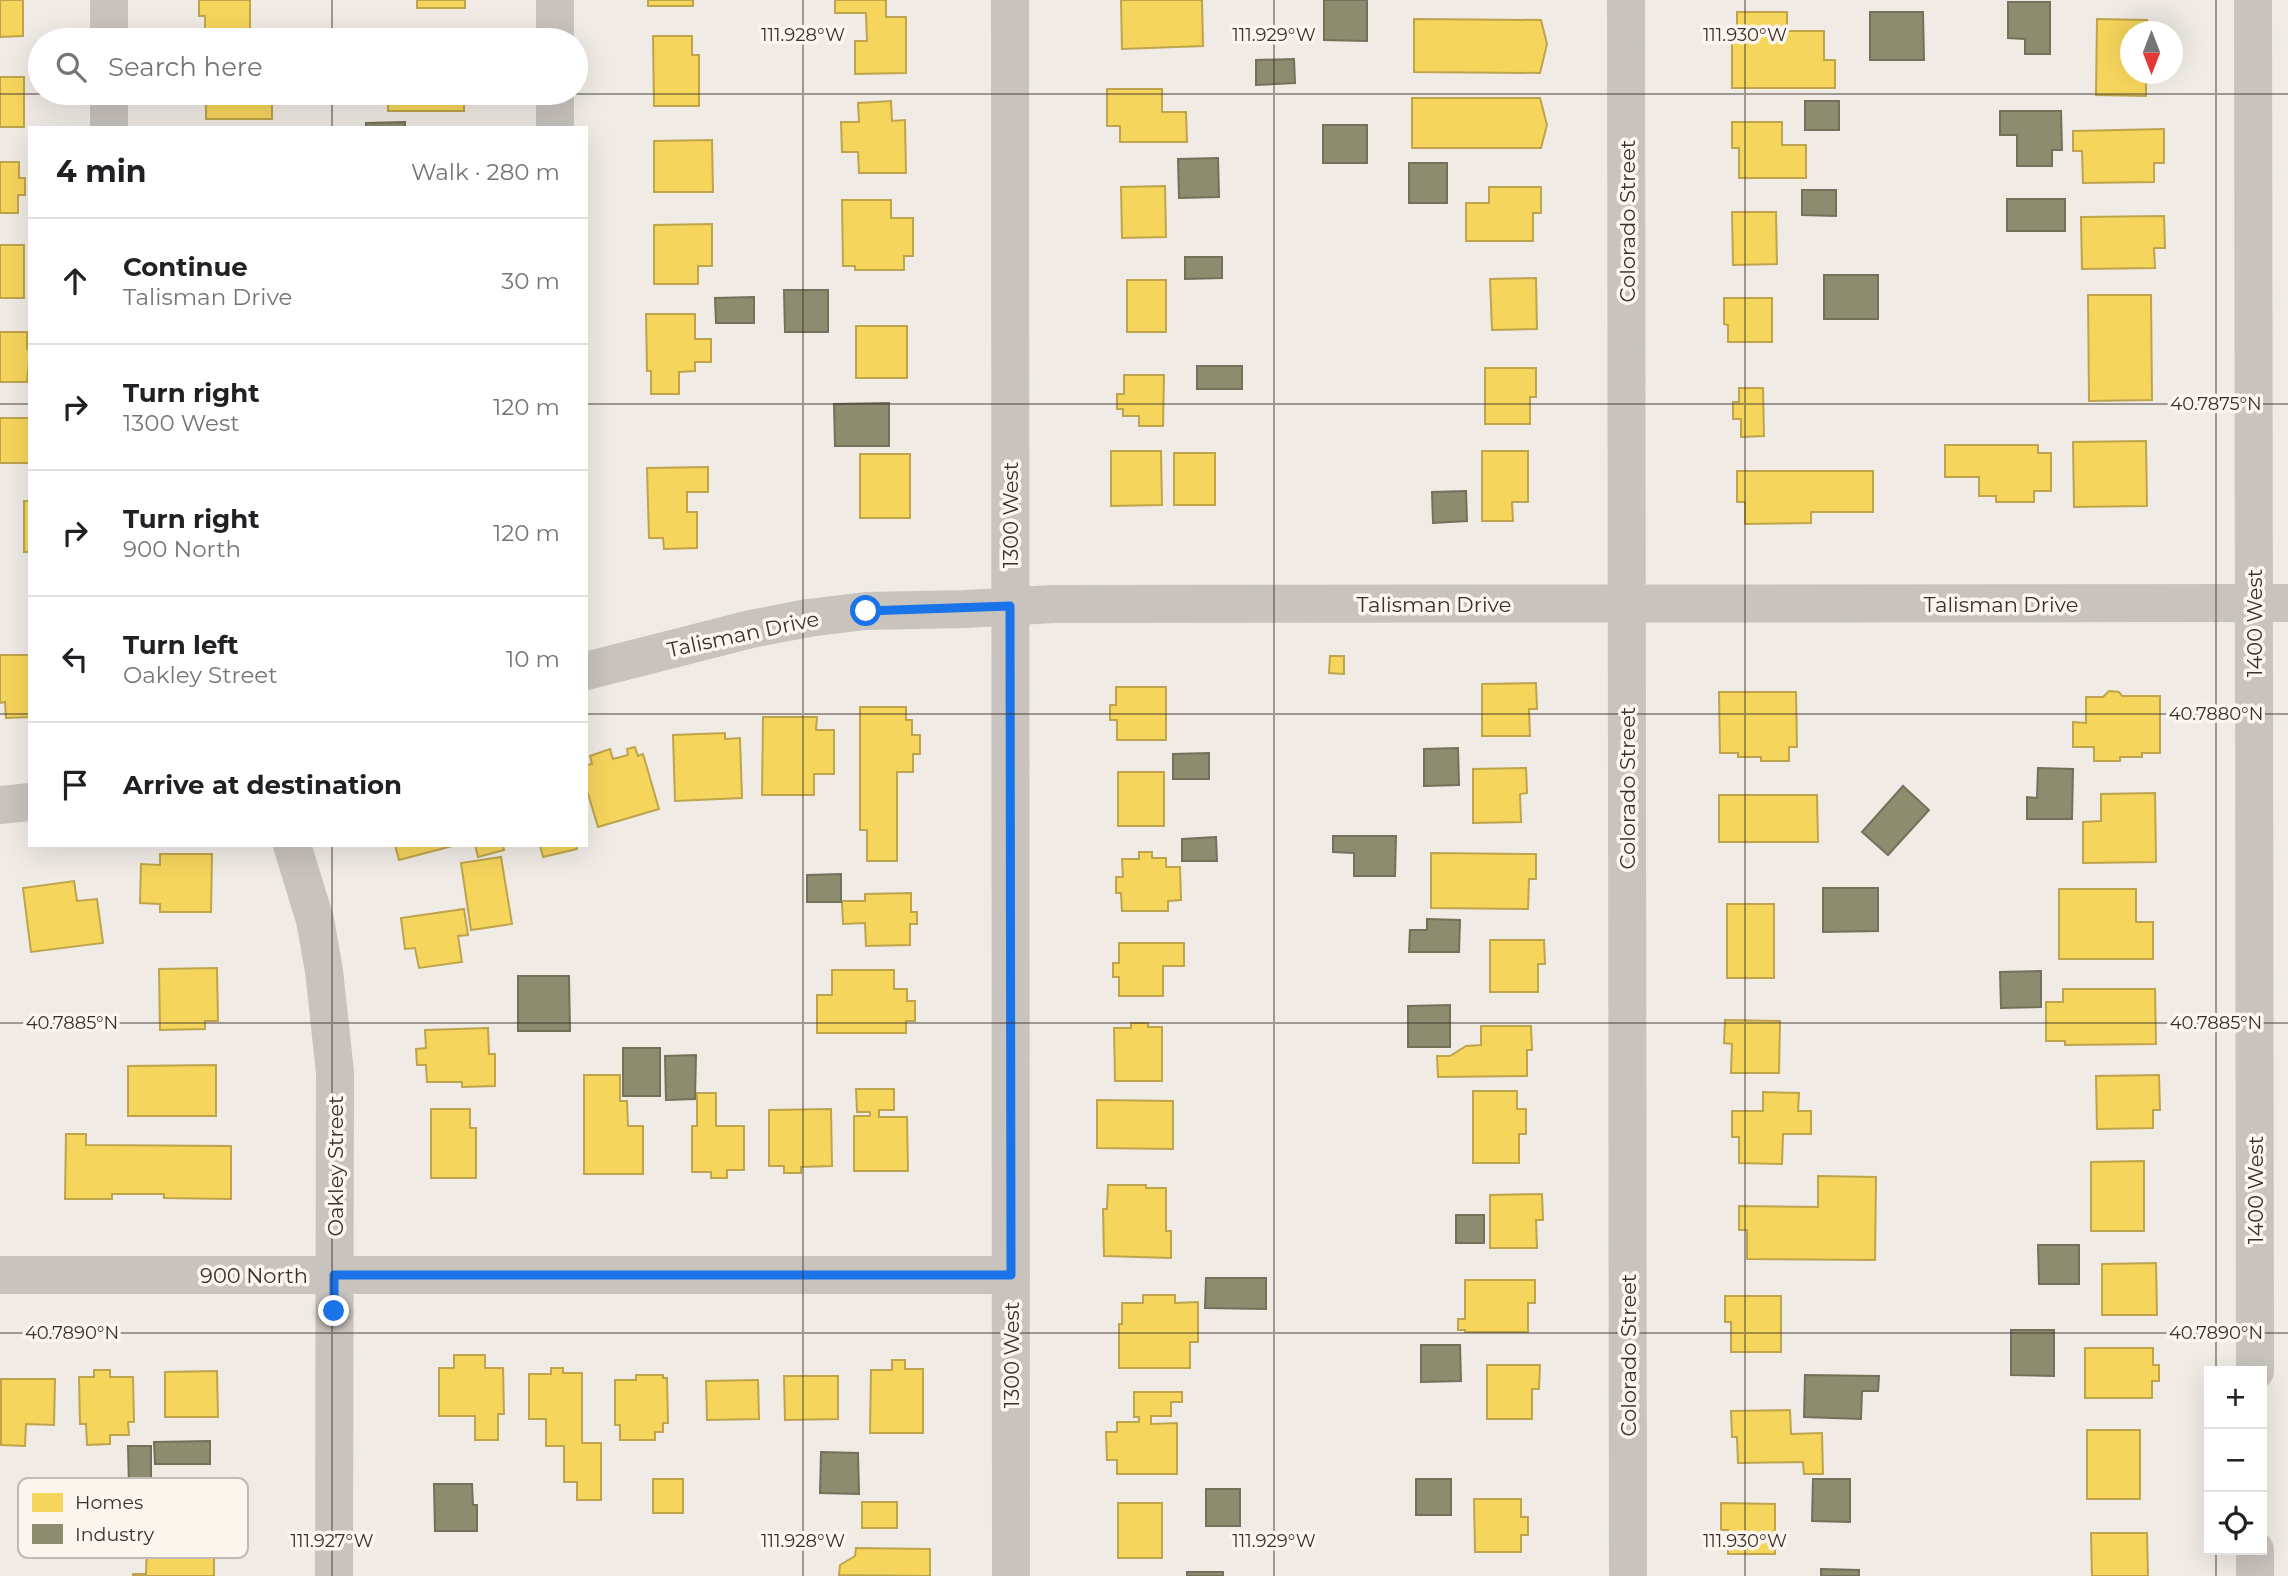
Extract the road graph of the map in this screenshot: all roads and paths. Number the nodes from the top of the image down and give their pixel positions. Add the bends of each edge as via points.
1 (109, 0) edge
2 (555, 0) edge
3 (1010, 0) edge
4 (1626, 0) edge
5 (2253, 0) edge
6 (109, 28) edge
7 (555, 28) edge
8 (109, 105) edge
9 (555, 105) edge
10 (109, 126) edge
11 (555, 126) edge
12 (2271, 603) edge
13 (1627, 604) junction
14 (1010, 606) junction
15 (588, 670) edge
16 (28, 802) edge
17 (0, 805) edge
18 (293, 847) edge
19 (0, 1275) edge
20 (334, 1275) junction
21 (1011, 1275) junction
22 (2255, 1366) edge
23 (2255, 1555) edge
24 (334, 1576) edge
25 (1011, 1576) edge
26 (1628, 1576) edge
27 (2255, 1576) edge

1 - 6 street
2 - 7 street
3 - 14 street, 1300 West
4 - 13 street, Colorado Street
5 - 12 street, 1400 West
8 - 10 street
9 - 11 street
12 - 13 street, Talisman Drive
12 - 22 street, 1400 West
13 - 14 street, Talisman Drive
13 - 26 street, Colorado Street
14 - 15 street, Talisman Drive via 866,611 808,618
14 - 21 street, 1300 West
16 - 17 street
18 - 20 street, Oakley Street via 314,920 331,1021
19 - 20 street, 900 North
20 - 21 street, 900 North
20 - 24 street, Oakley Street
21 - 25 street, 1300 West
23 - 27 street

